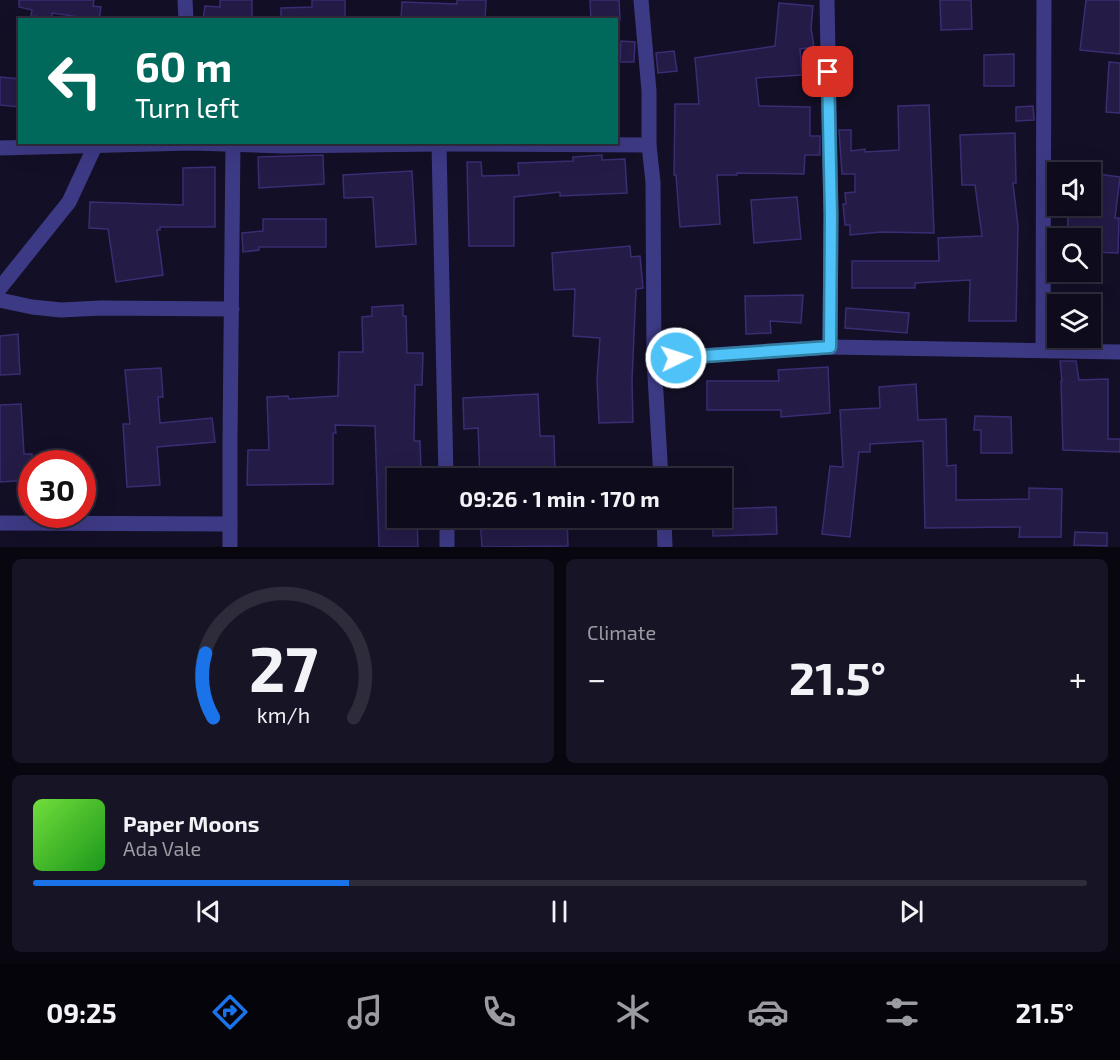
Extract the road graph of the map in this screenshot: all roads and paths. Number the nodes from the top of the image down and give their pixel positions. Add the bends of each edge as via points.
1 (185, 0) edge
2 (641, 0) edge
3 (827, 0) edge
4 (1044, 0) edge
5 (186, 18) edge
6 (159, 144) edge
7 (233, 144) edge
8 (250, 144) edge
9 (439, 144) junction
10 (95, 146) junction
11 (649, 146) junction
12 (0, 148) edge
13 (0, 288) edge
14 (0, 300) edge
15 (232, 309) junction
16 (830, 347) junction
17 (1042, 350) junction
18 (1120, 352) edge
19 (654, 359) junction
20 (446, 468) edge
21 (660, 468) edge
22 (0, 523) edge
23 (230, 524) junction
24 (447, 528) edge
25 (664, 528) edge
26 (230, 547) edge
27 (447, 547) edge
28 (665, 547) edge

1 - 5 street
2 - 11 street via 650,91
3 - 16 street
4 - 17 street
6 - 10 street
7 - 15 street
8 - 9 street
9 - 11 street
9 - 20 street
10 - 12 street
10 - 13 street via 69,202
11 - 19 street
14 - 15 street via 61,310
15 - 23 street
16 - 17 street
16 - 19 street
17 - 18 street
19 - 21 street
22 - 23 street
23 - 26 street
24 - 27 street
25 - 28 street

